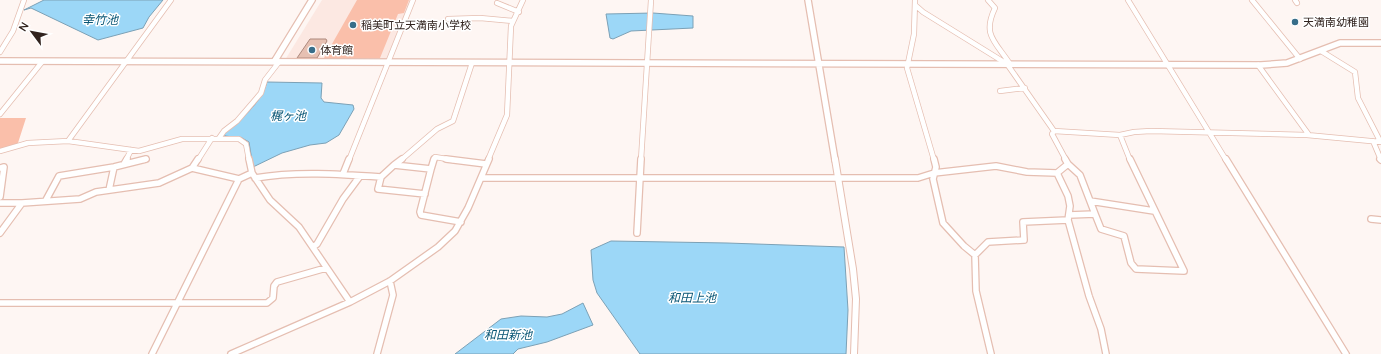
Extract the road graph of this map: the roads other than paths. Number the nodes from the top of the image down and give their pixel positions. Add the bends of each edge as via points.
1 (24, 0) edge
2 (171, 0) edge
3 (312, 0) edge
4 (413, 0) edge
5 (523, 0) edge
6 (651, 0) edge
7 (808, 0) edge
8 (988, 0) edge
9 (1128, 0) edge
10 (1252, 0) edge
11 (497, 3) dead end
12 (915, 3) edge
13 (518, 12) junction
14 (448, 19) dead end
15 (513, 21) junction
16 (1381, 43) edge
17 (1321, 51) junction
18 (0, 52) edge
19 (1300, 59) junction
20 (0, 62) edge
21 (42, 62) junction
22 (127, 62) junction
23 (276, 62) junction
24 (387, 62) junction
25 (472, 63) junction
26 (508, 63) junction
27 (909, 63) junction
28 (646, 64) junction
29 (819, 64) junction
30 (1008, 64) junction
31 (1168, 65) junction
32 (1258, 65) junction
33 (1025, 88) junction
34 (1000, 91) dead end
35 (0, 114) edge
36 (1054, 131) junction
37 (1210, 132) junction
38 (1120, 135) junction
39 (1309, 135) junction
40 (212, 138) junction
41 (219, 138) junction
42 (68, 141) junction
43 (1372, 141) junction
44 (1381, 141) edge
45 (131, 150) junction
46 (0, 151) edge
47 (146, 159) dead end
48 (1381, 160) edge
49 (124, 164) junction
50 (486, 164) junction
51 (1068, 164) junction
52 (394, 166) junction
53 (114, 167) junction
54 (0, 168) edge
55 (192, 168) junction
56 (431, 169) junction
57 (934, 173) junction
58 (1057, 173) junction
59 (343, 174) junction
60 (254, 176) junction
61 (360, 176) junction
62 (381, 177) junction
63 (481, 178) junction
64 (641, 178) junction
65 (839, 178) junction
66 (239, 179) junction
67 (109, 190) junction
68 (424, 194) junction
69 (0, 196) edge
70 (46, 200) junction
71 (1090, 201) junction
72 (0, 203) edge
73 (22, 203) junction
74 (1154, 211) junction
75 (1095, 214) junction
76 (1069, 218) junction
77 (1371, 219) dead end
78 (1381, 220) edge
79 (461, 222) junction
80 (637, 233) dead end
81 (0, 234) edge
82 (313, 247) junction
83 (975, 255) junction
84 (326, 268) junction
85 (390, 281) junction
86 (350, 302) junction
87 (0, 303) edge
88 (177, 303) junction
89 (152, 354) edge
90 (231, 354) edge
91 (377, 354) edge
92 (854, 354) edge
93 (991, 354) edge
94 (1106, 354) edge
95 (1346, 354) edge

1 - 18 street via 13,31
2 - 22 street
3 - 23 street
4 - 24 street
5 - 13 street
6 - 28 street
7 - 29 street
8 - 30 street via 995,8 989,21 989,32
9 - 31 street
10 - 19 street
11 - 13 street
12 - 27 street via 915,26
12 - 30 street via 923,12
13 - 15 street
14 - 15 street
15 - 26 street
16 - 17 street via 1340,43
17 - 19 street
17 - 44 street via 1355,72 1358,98
19 - 32 street via 1287,63
20 - 21 street
21 - 22 street
21 - 35 street
22 - 23 street
22 - 42 street
23 - 24 street
23 - 41 street via 265,80 261,93
24 - 25 street
24 - 59 street
25 - 26 street
25 - 52 street via 453,121 435,130
26 - 28 street
26 - 50 street via 507,115
27 - 29 street
27 - 30 street
27 - 57 street via 907,68 936,167
28 - 29 street
28 - 64 street
29 - 65 street
30 - 31 street
30 - 33 street
31 - 32 street
31 - 37 street
32 - 39 street
33 - 34 street
33 - 36 street
36 - 38 street
36 - 51 street via 1052,134
37 - 38 street
37 - 39 street
37 - 95 street
38 - 74 street
39 - 43 street
40 - 41 street
40 - 45 street via 182,140 139,151
40 - 55 street
41 - 60 street via 239,139 246,144
42 - 45 street
42 - 46 street via 28,143
43 - 44 street
43 - 48 street
45 - 49 street
47 - 49 street
49 - 53 street
50 - 56 street via 435,157
50 - 63 street
51 - 58 street
51 - 71 street via 1080,175
52 - 56 street
52 - 62 street
53 - 67 street
53 - 70 street via 60,176
54 - 69 street via 4,167 1,174
55 - 66 street
55 - 67 street via 160,183
56 - 68 street
57 - 58 street via 1006,166 1027,172
57 - 65 street via 918,178
57 - 83 street via 933,179 943,223
58 - 76 street via 1068,196
59 - 60 street
59 - 61 street
60 - 66 street
60 - 82 street via 270,200 299,227
61 - 62 street
61 - 82 street
62 - 68 street via 378,189
63 - 64 street
63 - 79 street
64 - 65 street
64 - 80 street
65 - 92 street via 856,299
66 - 88 street
67 - 70 street via 80,199
68 - 79 street via 421,215
70 - 73 street
71 - 74 street
71 - 75 street
72 - 73 street
73 - 81 street
74 - 75 street via 1184,271 1134,268 1130,264 1124,236 1101,229
75 - 76 street
76 - 83 street via 1022,222 1024,240 988,242
76 - 94 street
77 - 78 street
79 - 85 street via 438,247
82 - 84 street
83 - 93 street via 976,291
84 - 86 street
84 - 88 street via 277,282 273,298 267,303
85 - 86 street
85 - 91 street via 393,295
86 - 90 street
87 - 88 street
88 - 89 street

